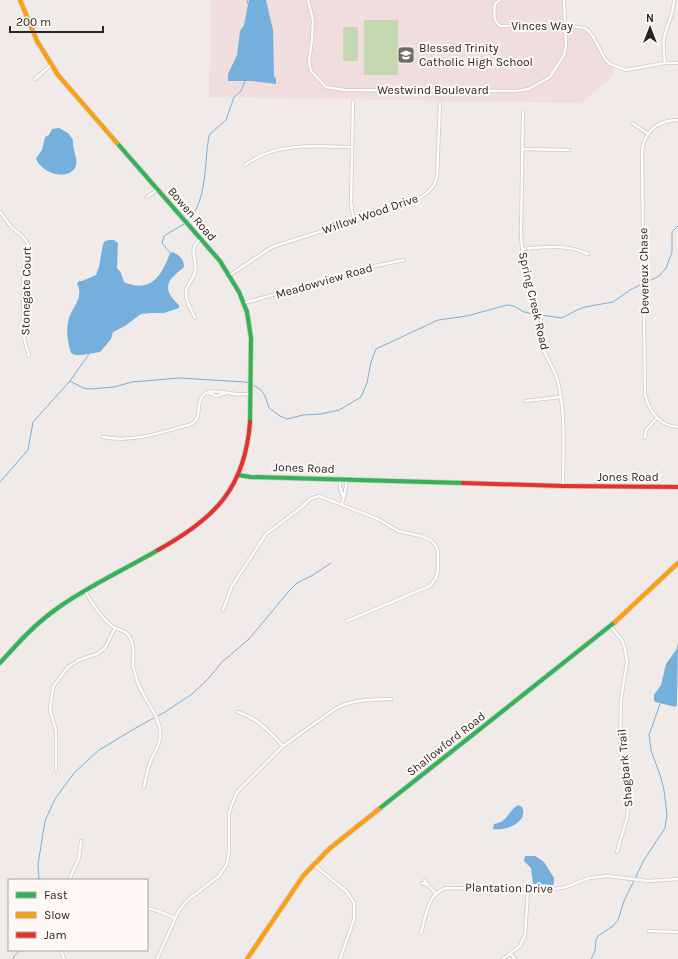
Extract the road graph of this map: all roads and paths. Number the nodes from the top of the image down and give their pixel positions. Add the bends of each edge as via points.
1 (20, 0) edge
2 (308, 0) edge
3 (500, 0) edge
4 (564, 0) edge
5 (674, 0) edge
6 (564, 26) junction
7 (665, 62) junction
8 (678, 63) edge
9 (51, 65) junction
10 (35, 79) dead end
11 (353, 102) dead end
12 (440, 104) dead end
13 (523, 112) dead end
14 (678, 120) edge
15 (632, 123) dead end
16 (648, 133) junction
17 (352, 147) junction
18 (523, 150) junction
19 (569, 150) dead end
20 (245, 165) dead end
21 (157, 190) junction
22 (147, 197) dead end
23 (0, 212) edge
24 (354, 221) junction
25 (200, 239) junction
26 (522, 249) junction
27 (588, 254) dead end
28 (404, 260) dead end
29 (230, 275) junction
30 (244, 303) junction
31 (195, 318) dead end
32 (29, 356) dead end
33 (208, 392) junction
34 (226, 393) junction
35 (251, 394) junction
36 (560, 396) junction
37 (525, 401) dead end
38 (657, 418) junction
39 (678, 427) edge
40 (103, 437) dead end
41 (645, 438) dead end
42 (238, 475) junction
43 (340, 479) junction
44 (346, 480) junction
45 (563, 486) junction
46 (678, 487) edge
47 (343, 497) junction
48 (342, 504) junction
49 (678, 563) edge
50 (84, 591) junction
51 (223, 610) dead end
52 (347, 621) dead end
53 (610, 626) junction
54 (115, 628) junction
55 (0, 663) edge
56 (391, 699) dead end
57 (238, 712) dead end
58 (284, 746) junction
59 (56, 770) dead end
60 (144, 787) dead end
61 (80, 841) dead end
62 (617, 852) dead end
63 (313, 864) junction
64 (69, 879) edge
65 (678, 879) edge
66 (423, 882) dead end
67 (528, 889) junction
68 (435, 893) junction
69 (148, 908) edge
70 (174, 918) junction
71 (649, 931) dead end
72 (678, 932) edge
73 (421, 933) dead end
74 (511, 954) junction
75 (157, 959) edge
76 (247, 959) edge
77 (340, 959) edge
78 (503, 959) edge
79 (514, 959) edge

1 - 9 street, Bowen Road via 37,41
2 - 6 street, Westwind Boulevard via 313,20 309,61 311,71 326,87 336,89 529,89 550,77 564,55
3 - 6 street, Vinces Way via 495,6 494,19 500,26
4 - 6 street, Westwind Boulevard
5 - 7 street via 673,14 663,41
6 - 7 street, Vinces Way via 578,26 588,30 605,59 621,69 630,70
7 - 8 street, Vinces Way
9 - 10 street
9 - 21 street, Bowen Road
11 - 17 street
12 - 24 street, Willow Wood Drive via 438,171 431,189 416,201
13 - 18 street, Spring Creek Road
14 - 16 street via 666,121
15 - 16 street
16 - 38 street, Devereux Chase via 642,150 645,394 649,407
17 - 20 street via 292,146 252,159
17 - 24 street via 351,203
18 - 19 street
18 - 26 street, Spring Creek Road
21 - 22 street
21 - 25 street, Bowen Road
23 - 32 street, Stonegate Court via 12,228 22,235 29,250 24,268 23,288 24,338
24 - 29 street, Willow Wood Drive via 272,247
25 - 29 street, Bowen Road
25 - 31 street via 193,253 195,274 185,292
26 - 27 street via 562,246
26 - 36 street, Spring Creek Road via 540,321 543,346 555,374
28 - 30 street, Meadowview Road
29 - 30 street, Bowen Road
30 - 35 street, Bowen Road via 252,338
33 - 34 street
33 - 34 street via 217,396
33 - 40 street via 200,400 199,414 192,424 145,437 117,440
34 - 35 street
35 - 42 street, Bowen Road via 248,443
36 - 37 street
36 - 45 street, Spring Creek Road
38 - 39 street via 672,427
38 - 41 street via 646,430
42 - 43 street, Jones Road
42 - 50 street via 221,503 197,526
43 - 44 street, Jones Road
43 - 47 street
44 - 45 street, Jones Road
44 - 47 street
45 - 46 street, Jones Road
47 - 48 street
48 - 51 street via 323,496 315,496 270,530 232,586
48 - 52 street via 378,519 398,531 426,538 435,544 439,556 438,574 430,586
49 - 53 street, Shallowford Road
50 - 54 street
50 - 55 street via 55,610 27,634
53 - 62 street, Shagbark Trail via 622,640 627,659 620,743 629,801
53 - 63 street, Shallowford Road via 336,843
54 - 59 street via 105,648 98,654 78,660 68,667 53,687 50,710 56,732
54 - 60 street via 128,634 132,641 138,684 158,720 160,729 158,746 147,769
56 - 58 street via 356,701 342,705
57 - 58 street via 258,721
58 - 70 street via 242,786 234,799 229,814 229,856 224,870 185,902
61 - 64 street via 79,858
63 - 76 street, Shallowford Road
63 - 77 street via 347,892 354,903 354,919
65 - 67 street, Plantation Drive via 648,881 608,876 557,889
66 - 68 street
67 - 68 street, Plantation Drive via 450,887
67 - 74 street via 525,935 520,946
68 - 73 street via 429,902
69 - 70 street
70 - 75 street
71 - 72 street
74 - 78 street
74 - 79 street

